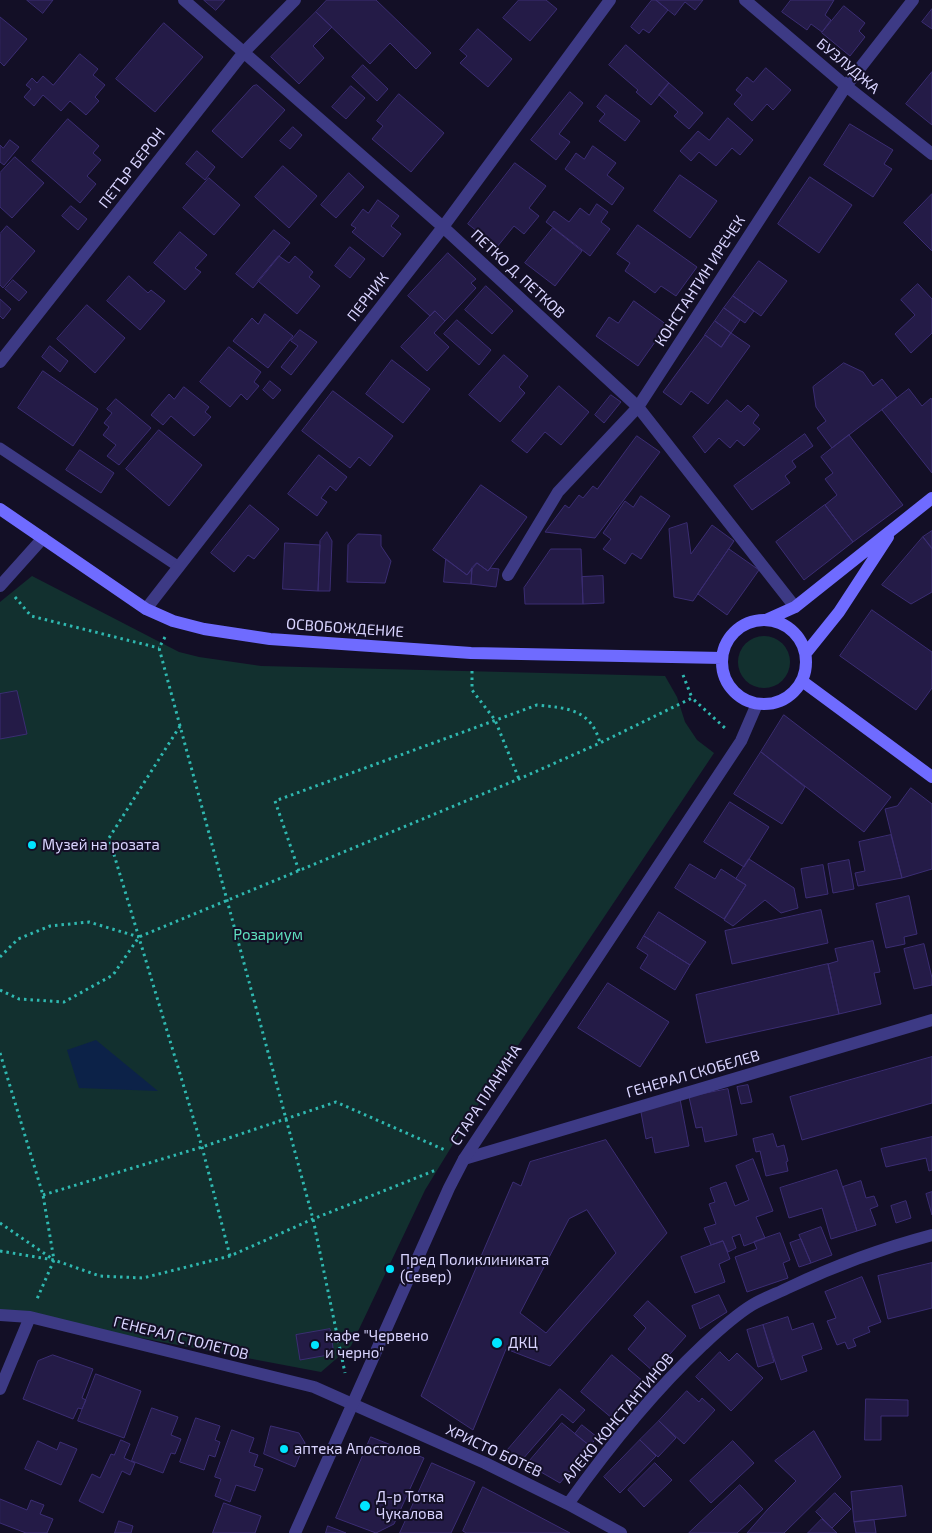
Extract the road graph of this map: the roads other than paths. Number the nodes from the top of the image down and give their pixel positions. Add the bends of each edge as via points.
1 (184, 0) edge
2 (295, 0) edge
3 (610, 0) edge
4 (745, 0) edge
5 (913, 0) edge
6 (244, 52) junction
7 (846, 86) junction
8 (932, 154) edge
9 (443, 227) junction
10 (0, 362) edge
11 (638, 406) junction
12 (0, 448) edge
13 (932, 498) edge
14 (0, 509) edge
15 (895, 526) junction
16 (42, 538) junction
17 (179, 567) junction
18 (508, 575) dead end
19 (1, 583) edge
20 (795, 607) junction
21 (146, 608) junction
22 (766, 620) junction
23 (806, 653) junction
24 (722, 658) junction
25 (802, 680) junction
26 (757, 704) junction
27 (932, 777) edge
28 (932, 1020) edge
29 (464, 1159) junction
30 (932, 1235) edge
31 (0, 1315) edge
32 (30, 1317) junction
33 (0, 1389) edge
34 (352, 1404) junction
35 (568, 1504) junction
36 (295, 1533) edge
37 (621, 1533) edge

1 - 6 street, ПЕТКО Д. ПЕТКОВ
2 - 6 street, ПЕТЪР БЕРОН
3 - 9 street, ПЕРНИК
4 - 7 street, БУЗЛУДЖА
5 - 7 street, КОНСТАНТИН ИРЕЧЕК
6 - 9 street, ПЕТКО Д. ПЕТКОВ
6 - 10 street, ПЕТЪР БЕРОН
7 - 8 street, БУЗЛУДЖА
7 - 11 street, КОНСТАНТИН ИРЕЧЕК
9 - 11 street, ПЕТКО Д. ПЕТКОВ
9 - 17 street, ПЕРНИК
11 - 18 street, КОНСТАНТИН ИРЕЧЕК via 558,492
11 - 20 street, ПЕТКО Д. ПЕТКОВ
12 - 17 lane
13 - 15 main road
14 - 16 main road, ОСВОБОЖДЕНИЕ
15 - 20 main road
15 - 23 main road via 838,612
16 - 19 street
16 - 21 main road, ОСВОБОЖДЕНИЕ
17 - 21 street, ПЕРНИК
20 - 22 main road
21 - 24 main road, ОСВОБОЖДЕНИЕ via 204,629 270,639 472,653
22 - 23 main road via 792,630
22 - 24 main road via 753,621 737,631 725,646
23 - 25 main road
24 - 26 main road via 722,671 734,693
25 - 26 main road via 784,700
25 - 27 main road
26 - 29 street, СТАРА ПЛАНИНА via 741,741
28 - 29 street, ГЕНЕРАЛ СКОБЕЛЕВ
29 - 34 street, СТАРА ПЛАНИНА
30 - 35 street, АЛЕКО КОНСТАНТИНОВ via 888,1247 818,1274 753,1305 733,1319 672,1375 596,1465
31 - 32 street, ГЕНЕРАЛ СТОЛЕТОВ
32 - 33 street
32 - 34 street, ГЕНЕРАЛ СТОЛЕТОВ via 314,1388
34 - 35 street, ХРИСТО БОТЕВ
34 - 36 street, СТАРА ПЛАНИНА
35 - 37 street, ХРИСТО БОТЕВ

